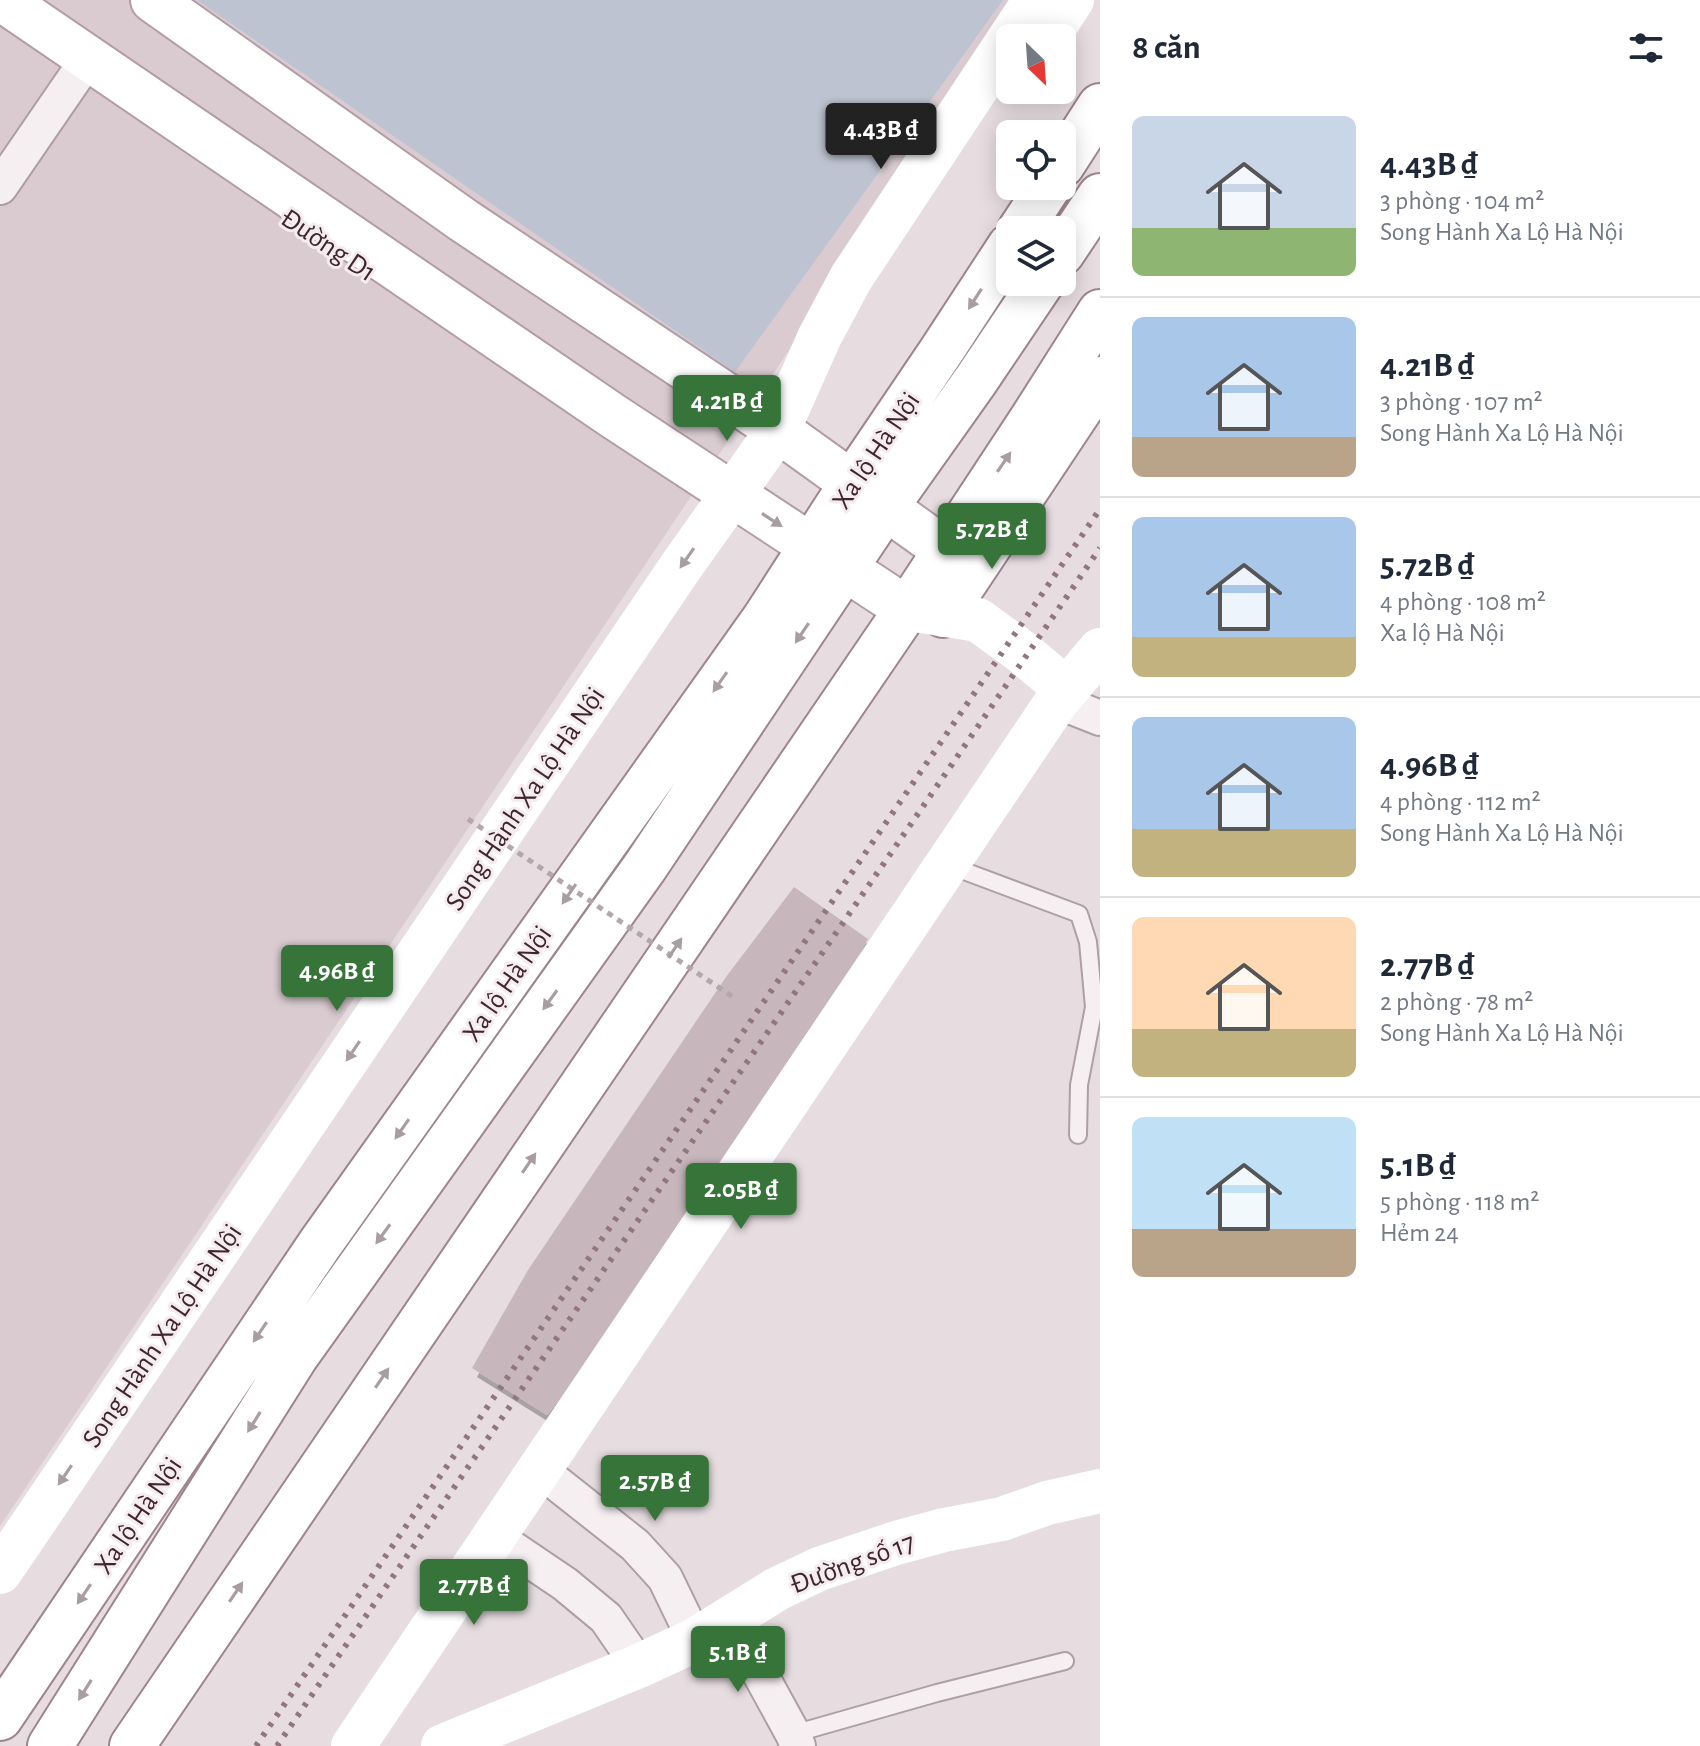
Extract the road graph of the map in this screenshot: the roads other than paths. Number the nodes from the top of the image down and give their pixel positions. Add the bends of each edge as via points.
1 (3, 0) edge
2 (153, 0) edge
3 (182, 0) edge
4 (1035, 0) edge
5 (1072, 0) edge
6 (1030, 24) edge
7 (1045, 24) edge
8 (74, 56) junction
9 (996, 82) edge
10 (1001, 104) edge
11 (1100, 106) edge
12 (1076, 143) edge
13 (0, 187) edge
14 (1100, 196) edge
15 (1076, 232) edge
16 (996, 267) edge
17 (1033, 296) edge
18 (1100, 312) edge
19 (820, 336) junction
20 (647, 342) junction
21 (1100, 379) edge
22 (976, 380) junction
23 (894, 420) junction
24 (778, 430) junction
25 (733, 495) junction
26 (869, 495) junction
27 (828, 557) junction
28 (947, 596) junction
29 (1100, 643) edge
30 (1062, 695) junction
31 (1100, 718) edge
32 (946, 865) junction
33 (1078, 1135) dead end
34 (320, 1244) junction
35 (296, 1356) junction
36 (540, 1470) junction
37 (1100, 1491) edge
38 (494, 1536) junction
39 (0, 1572) edge
40 (712, 1629) junction
41 (1065, 1661) dead end
42 (639, 1666) junction
43 (0, 1718) edge
44 (795, 1740) edge
45 (50, 1746) edge
46 (132, 1746) edge
47 (353, 1746) edge
48 (443, 1746) edge

1 - 8 main road, Đường D1
2 - 20 main road, Đường D1 via 463,220
3 - 20 main road, Đường D1 via 636,315
4 - 6 main road, Song Hành Xa Lộ Hà Nội
5 - 7 main road, Song Hành Xa Lộ Hà Nội
8 - 13 street
8 - 25 main road, Đường D1
9 - 19 main road, Song Hành Xa Lộ Hà Nội via 851,278
10 - 19 main road, Song Hành Xa Lộ Hà Nội via 874,291
11 - 12 main road
14 - 15 main road
16 -> 23 main road, Xa lộ Hà Nội
17 - 22 main road, Xa lộ Hà Nội
28 -> 18 main road via 1032,419
19 - 24 main road, Song Hành Xa Lộ Hà Nội
20 - 24 main road, Đường D1
21 - 28 main road
22 - 23 main road
22 - 26 main road, Xa lộ Hà Nội
23 - 26 main road, Xa lộ Hà Nội
24 - 25 main road, Song Hành Xa Lộ Hà Nội
24 - 26 main road, Đường D1
25 -> 27 main road, Đường D1
25 -> 39 main road, Song Hành Xa Lộ Hà Nội
26 - 27 main road, Xa lộ Hà Nội
26 - 28 main road, Đường D1
27 - 28 main road, Đường D1
27 -> 34 main road, Xa lộ Hà Nội via 747,644
27 -> 35 main road, Xa lộ Hà Nội via 637,879
28 - 30 main road, Đường D1 via 1022,652
46 -> 28 main road
29 - 30 main road
30 - 31 street
30 - 32 main road
32 - 33 lane via 1079,914 1088,942 1094,1007 1079,1085
32 - 36 main road
34 - 35 main road
34 -> 43 main road, Xa lộ Hà Nội
35 -> 45 main road, Xa lộ Hà Nội
36 - 38 main road
36 - 40 street via 635,1545
37 - 40 main road, Đường số 17 via 896,1543 819,1569
38 - 42 street via 606,1618
38 - 47 main road
40 - 42 main road, Đường số 17
40 - 44 street
41 - 44 lane via 937,1693
42 - 48 main road, Đường số 17

